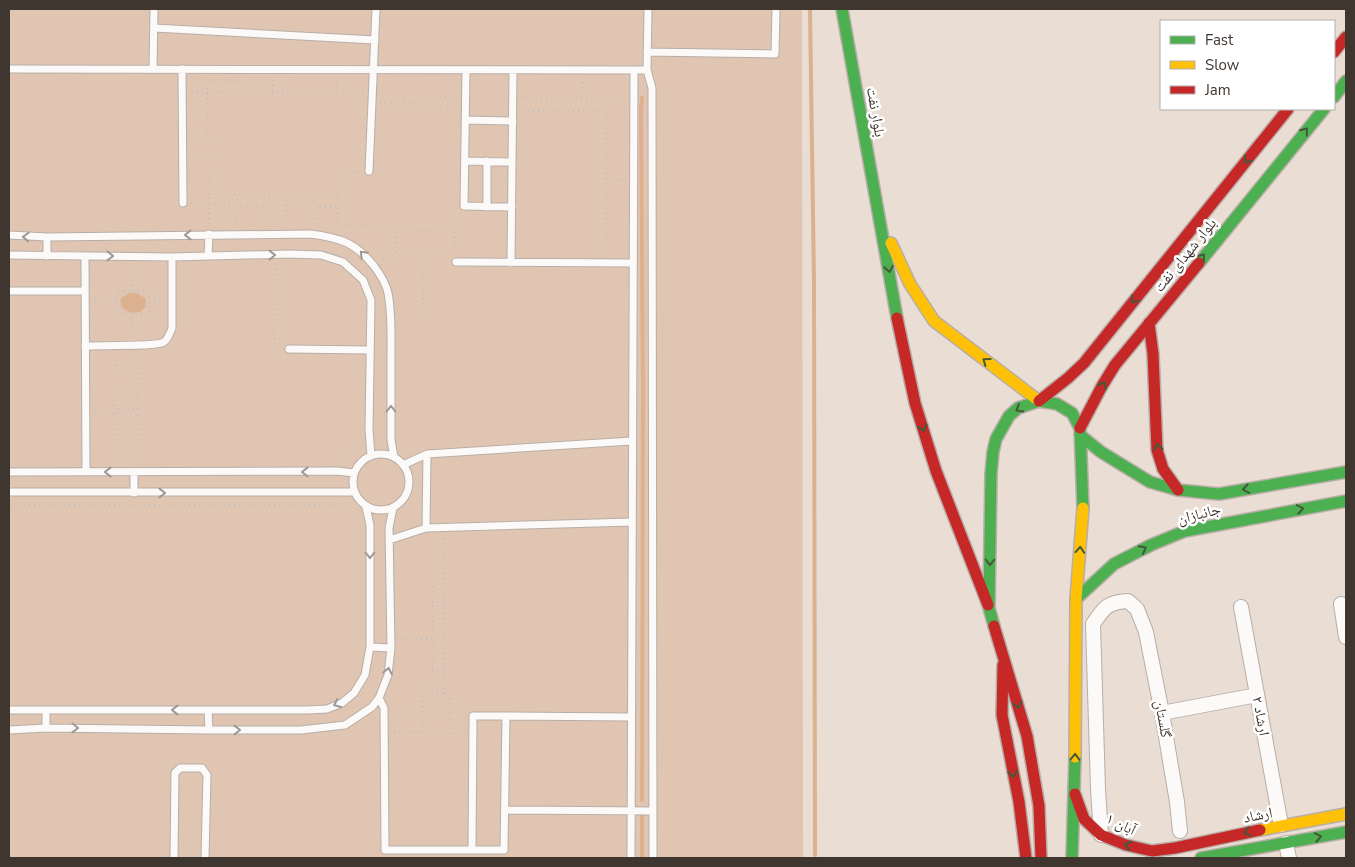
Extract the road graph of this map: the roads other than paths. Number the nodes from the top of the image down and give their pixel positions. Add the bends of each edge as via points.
1 (154, 9) edge
2 (376, 9) edge
3 (648, 9) edge
4 (776, 9) edge
5 (842, 9) edge
6 (154, 28) junction
7 (1346, 37) edge
8 (375, 40) junction
9 (1335, 51) edge
10 (648, 52) junction
11 (9, 69) edge
12 (153, 69) junction
13 (182, 69) junction
14 (374, 69) junction
15 (466, 70) junction
16 (513, 70) junction
17 (634, 70) junction
18 (647, 70) junction
19 (1346, 82) edge
20 (1335, 95) edge
21 (1287, 110) edge
22 (1323, 110) edge
23 (465, 120) junction
24 (513, 120) junction
25 (465, 161) junction
26 (487, 162) junction
27 (512, 162) junction
28 (369, 171) road end
29 (183, 204) road end
30 (486, 207) junction
31 (512, 207) junction
32 (881, 221) junction
33 (209, 230) junction
34 (9, 235) edge
35 (47, 237) junction
36 (9, 255) edge
37 (47, 256) junction
38 (85, 256) junction
39 (208, 256) junction
40 (172, 257) junction
41 (456, 262) dead end
42 (511, 263) junction
43 (633, 263) junction
44 (9, 291) edge
45 (84, 291) junction
46 (1149, 322) junction
47 (85, 346) junction
48 (289, 349) road end
49 (370, 350) junction
50 (1039, 401) junction
51 (1080, 431) junction
52 (632, 441) junction
53 (427, 454) junction
54 (371, 456) junction
55 (394, 457) junction
56 (403, 465) junction
57 (9, 472) edge
58 (86, 472) junction
59 (134, 472) junction
60 (1346, 472) edge
61 (354, 473) junction
62 (1178, 490) junction
63 (9, 492) edge
64 (354, 492) junction
65 (134, 493) junction
66 (1346, 501) edge
67 (366, 507) junction
68 (393, 508) junction
69 (632, 522) junction
70 (426, 528) junction
71 (389, 540) junction
72 (1076, 599) junction
73 (1340, 604) dead end
74 (1241, 607) dead end
75 (989, 608) junction
76 (1346, 637) edge
77 (370, 647) junction
78 (391, 648) junction
79 (1003, 656) junction
80 (1257, 695) junction
81 (379, 698) junction
82 (9, 710) edge
83 (46, 710) junction
84 (208, 710) junction
85 (1162, 713) junction
86 (506, 716) junction
87 (631, 716) junction
88 (46, 728) junction
89 (9, 730) edge
90 (209, 730) junction
91 (1074, 793) junction
92 (504, 810) junction
93 (631, 811) junction
94 (653, 811) junction
95 (1346, 814) edge
96 (1281, 826) junction
97 (1180, 831) junction
98 (1346, 832) edge
99 (1101, 835) junction
100 (1286, 844) junction
101 (1188, 845) junction
102 (472, 850) junction
103 (1176, 853) edge
104 (174, 858) edge
105 (205, 858) edge
106 (631, 858) edge
107 (654, 858) edge
108 (1026, 858) edge
109 (1041, 858) edge
110 (1072, 858) edge
111 (1190, 858) edge
112 (1201, 858) edge
113 (1289, 858) edge

1 - 6 lane
2 - 8 lane
3 - 10 lane
4 - 10 lane via 775,54
5 - 32 street, بلوار نفت
6 - 8 lane
6 - 12 lane
7 - 9 street
8 - 14 lane
10 - 18 lane
11 - 12 lane
12 - 13 lane
13 - 14 lane
13 - 29 lane
14 - 15 lane
14 - 28 lane
15 - 16 lane
15 - 23 lane
16 - 17 lane
16 - 24 lane
17 - 18 lane
17 - 43 lane
18 - 94 lane via 652,88
19 - 20 street
21 -> 50 street, بلوار شهدای نفت via 1084,363
46 -> 22 street, بلوار شهدای نفت
23 - 24 lane
23 - 25 lane
24 - 27 lane
25 - 26 lane
25 - 30 lane via 464,206
26 - 27 lane
26 - 30 lane
27 - 31 lane
30 - 31 lane
31 - 42 lane
50 -> 32 street via 934,321 910,284
32 -> 75 street via 915,403 936,471
33 -> 35 lane
33 - 39 lane
55 -> 33 lane via 388,292 368,258 356,247 329,237
35 -> 34 lane
35 - 37 lane
36 - 37 lane
37 - 38 lane
38 -> 40 lane
38 - 45 lane
39 - 40 lane
39 -> 49 lane via 321,255 343,262 363,280 371,300
40 - 47 lane via 172,328 168,338 163,343
41 - 42 lane
42 - 43 lane
43 - 52 lane
44 - 45 lane
45 - 47 lane
51 -> 46 street, بلوار شهدای نفت via 1115,365
62 -> 46 street via 1162,469 1157,450
47 - 58 lane
48 - 49 lane
49 - 54 lane
50 - 51 street, جانبازان via 1058,404 1072,413
50 -> 75 street, بلوار شهدای نفت via 1018,408 1009,416 996,439 991,474
51 - 62 street, جانبازان via 1101,452 1130,471 1150,482
72 -> 51 street via 1083,506
52 - 53 lane
52 - 69 lane
53 - 56 lane
53 - 70 lane
54 - 55 lane via 385,454
54 - 61 lane via 359,464
55 - 56 lane
56 - 68 lane via 409,487 401,503
57 - 58 lane
59 -> 58 lane
61 -> 59 lane
59 - 65 lane
60 -> 62 street, جانبازان via 1219,494
61 - 64 lane
63 - 65 lane
65 -> 64 lane
64 - 67 lane
72 -> 66 street, جانبازان via 1114,564 1151,544 1185,531
67 - 68 lane via 384,511
67 -> 77 lane via 370,524
68 - 71 lane
69 - 70 lane
69 - 87 lane
70 - 71 lane
71 - 78 lane
91 -> 72 street
73 - 76 street
74 - 80 street, ارشاد ۲
75 - 79 street
77 - 78 lane
77 -> 84 lane via 365,675 354,693 327,709
81 -> 78 lane via 388,675
79 -> 108 street via 1002,715
79 -> 109 street via 1027,736 1039,806
80 - 85 street
80 - 96 street, ارشاد ۲
90 -> 81 lane via 301,730 345,725 372,707
81 - 102 lane via 384,708 385,850
82 - 83 lane
84 -> 83 lane
83 - 88 lane
84 - 90 lane
85 - 97 street, گلستان
85 - 99 street, گلستان via 1146,632 1137,609 1128,601 1115,602 1103,610 1093,624
86 - 87 lane
86 - 92 lane
86 - 102 lane via 473,716
87 - 93 lane
88 - 89 lane
88 -> 90 lane
91 - 99 street, آبان ۱ via 1084,819
91 - 110 street
92 - 93 lane
92 - 102 lane via 504,850
93 - 94 lane
93 - 106 lane
94 - 107 lane
95 - 96 street, ارشاد
96 -> 101 street, ارشاد
97 - 101 street, گلستان
97 - 103 street, گلستان
100 -> 98 street
103 -> 99 street, آبان ۱ via 1126,845
100 - 112 street
100 - 113 street
101 - 103 street, ارشاد
101 - 111 street, گلستان
104 - 105 lane via 176,773 180,768 195,767 202,768 206,775

